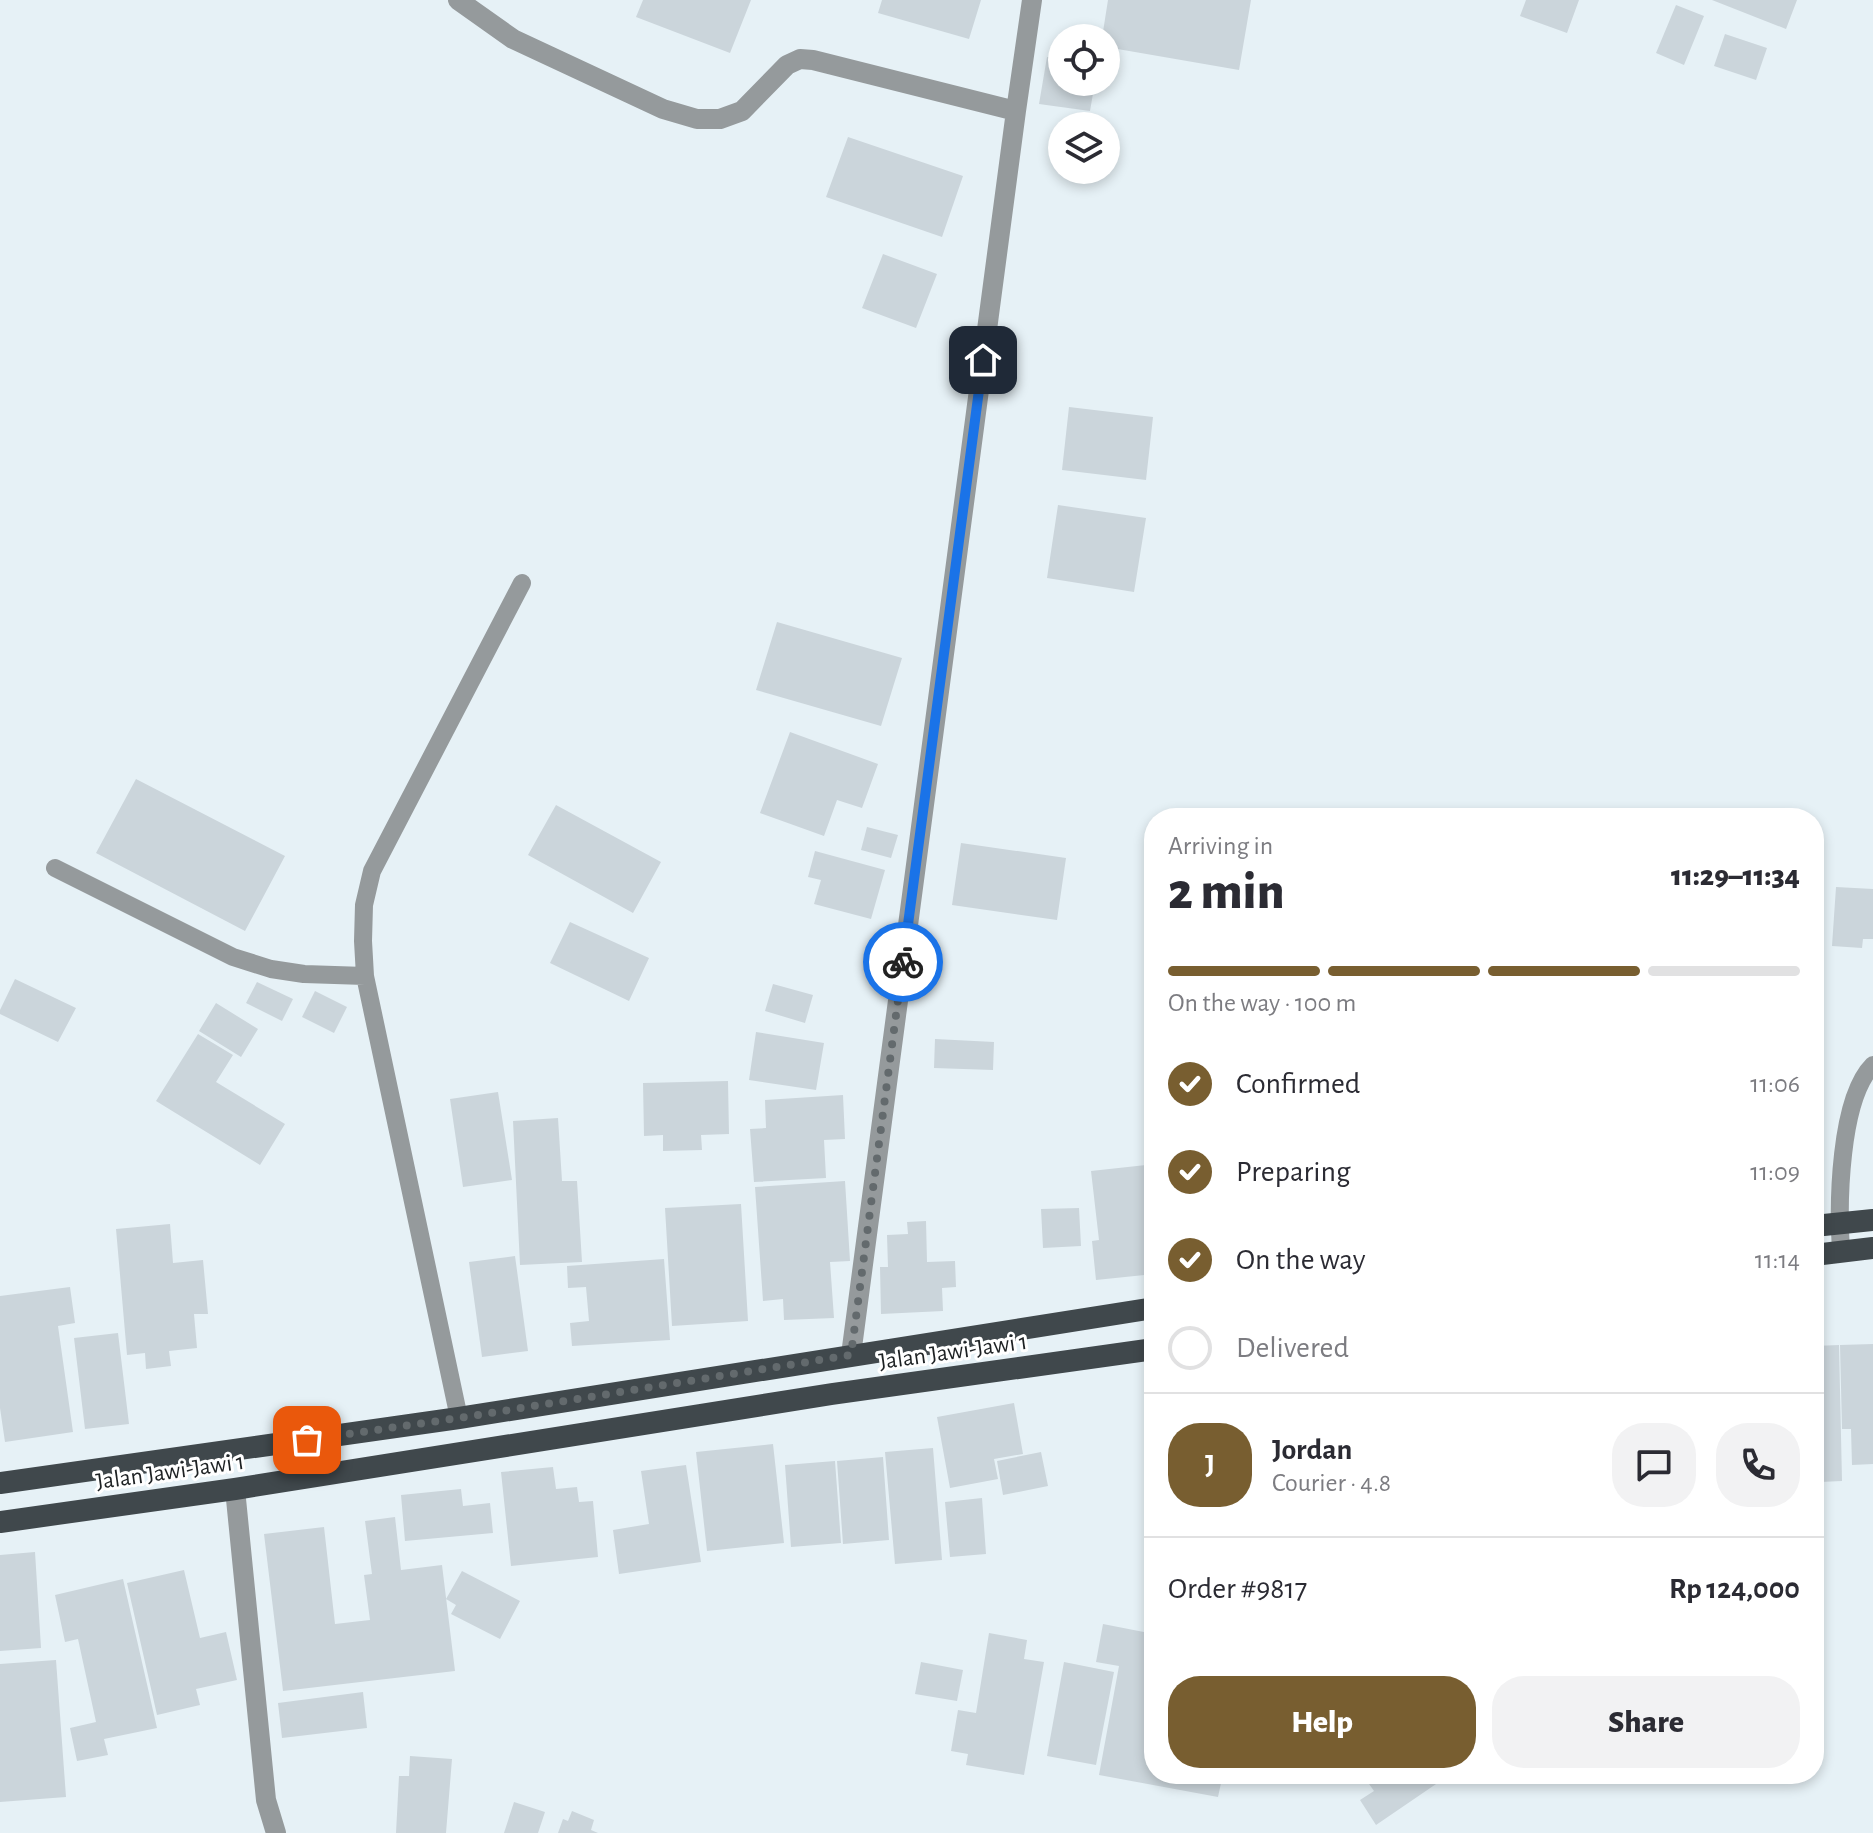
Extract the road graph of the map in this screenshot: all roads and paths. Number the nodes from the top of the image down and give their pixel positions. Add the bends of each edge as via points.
1 (458, 0) edge
2 (1032, 0) edge
3 (1016, 111) junction
4 (522, 583) dead end
5 (55, 868) dead end
6 (365, 976) junction
7 (1873, 1065) edge
8 (1873, 1220) edge
9 (1839, 1222) junction
10 (1824, 1224) edge
11 (1873, 1248) edge
12 (1841, 1251) junction
13 (1824, 1254) edge
14 (1144, 1310) edge
15 (1144, 1350) edge
16 (851, 1355) junction
17 (459, 1418) junction
18 (64, 1474) junction
19 (0, 1483) edge
20 (235, 1489) junction
21 (70, 1511) junction
22 (0, 1522) edge
23 (276, 1833) edge

1 - 3 street via 513,39 663,109 697,119 720,119 742,111 787,65 800,59
2 - 3 street
3 - 16 street
4 - 6 lane via 372,871 364,905
5 - 6 lane via 233,957 304,974
6 - 17 lane
7 - 9 lane via 1857,1090 1850,1116
8 - 9 highway
9 - 10 highway
9 - 12 lane
11 - 12 highway
12 - 13 highway
14 - 16 highway
15 - 20 highway, Jalan Jawi-Jawi 1
16 - 17 highway
17 - 18 highway
18 - 19 highway
18 - 21 highway
20 - 21 highway, Jalan Jawi-Jawi 1
20 - 23 street via 266,1800
21 - 22 highway, Jalan Jawi-Jawi 1

